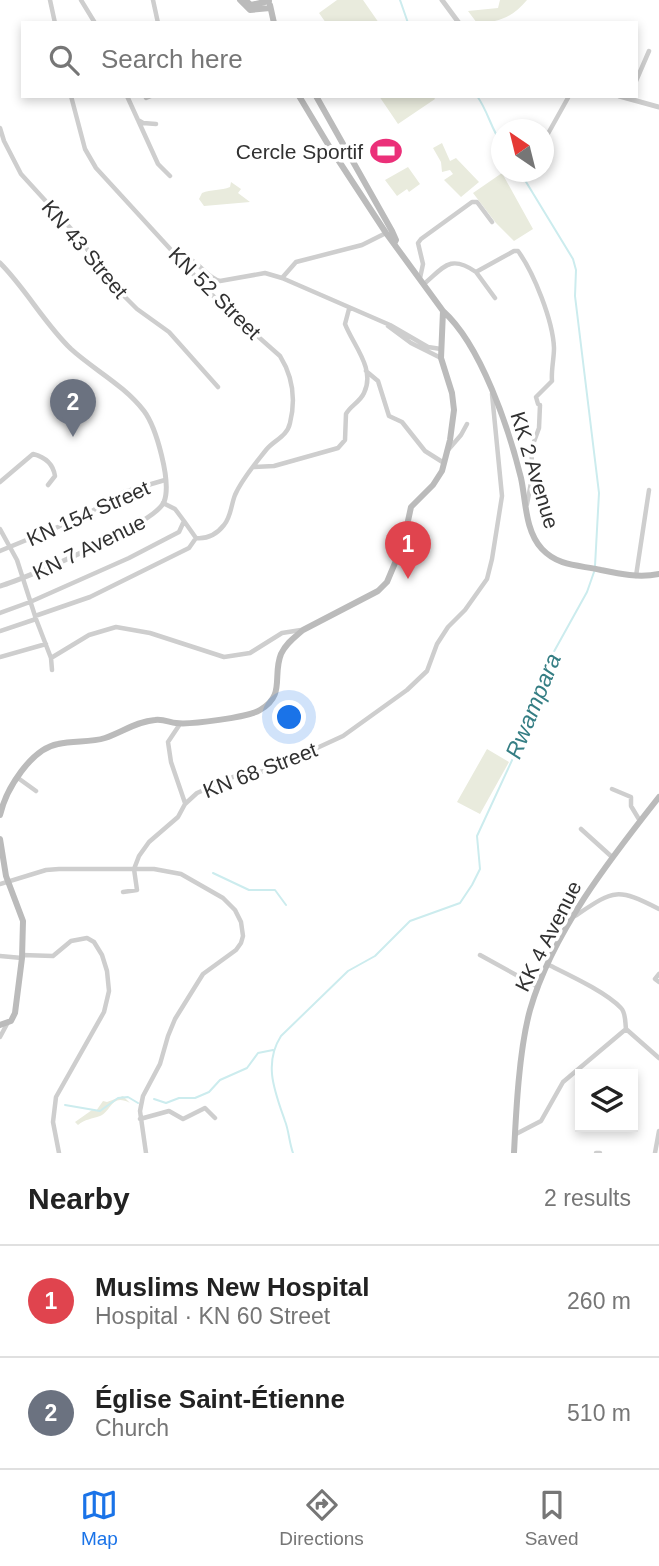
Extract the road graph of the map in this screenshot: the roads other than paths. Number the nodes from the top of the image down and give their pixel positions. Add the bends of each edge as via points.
1 (50, 0) edge
2 (81, 0) edge
3 (153, 0) edge
4 (242, 0) edge
5 (442, 0) edge
6 (269, 3) edge
7 (55, 21) edge
8 (94, 21) edge
9 (158, 21) edge
10 (274, 21) edge
11 (458, 21) edge
12 (649, 51) dead end
13 (638, 76) edge
14 (72, 98) edge
15 (128, 98) edge
16 (300, 98) edge
17 (317, 98) edge
18 (568, 98) edge
19 (632, 98) edge
20 (659, 107) edge
21 (137, 120) junction
22 (554, 123) edge
23 (156, 124) dead end
24 (0, 128) edge
25 (170, 176) dead end
26 (492, 222) dead end
27 (386, 233) junction
28 (394, 244) junction
29 (178, 258) junction
30 (0, 263) edge
31 (476, 272) junction
32 (282, 278) junction
33 (422, 281) junction
34 (495, 298) dead end
35 (349, 309) junction
36 (443, 311) junction
37 (382, 321) junction
38 (443, 323) junction
39 (459, 329) junction
40 (441, 349) junction
41 (441, 358) junction
42 (365, 371) junction
43 (218, 387) dead end
44 (491, 390) junction
45 (467, 424) dead end
46 (448, 451) junction
47 (445, 463) junction
48 (254, 467) junction
49 (165, 480) junction
50 (0, 482) edge
51 (48, 485) dead end
52 (649, 490) dead end
53 (163, 503) junction
54 (527, 504) junction
55 (184, 521) junction
56 (0, 529) edge
57 (196, 538) junction
58 (12, 547) junction
59 (0, 551) edge
60 (659, 574) edge
61 (636, 576) junction
62 (24, 579) junction
63 (0, 586) edge
64 (30, 602) junction
65 (0, 613) edge
66 (36, 618) junction
67 (303, 630) junction
68 (0, 631) edge
69 (46, 644) junction
70 (0, 657) edge
71 (51, 658) junction
72 (52, 670) dead end
73 (180, 723) junction
74 (17, 777) junction
75 (612, 789) dead end
76 (36, 791) dead end
77 (659, 797) edge
78 (185, 804) junction
79 (0, 815) edge
80 (640, 821) junction
81 (581, 829) dead end
82 (0, 839) edge
83 (612, 857) junction
84 (134, 869) junction
85 (4, 883) edge
86 (123, 892) dead end
87 (659, 909) edge
88 (574, 917) junction
89 (480, 955) dead end
90 (0, 956) edge
91 (22, 957) junction
92 (549, 965) junction
93 (659, 974) edge
94 (659, 982) edge
95 (538, 987) junction
96 (3, 1024) edge
97 (626, 1029) junction
98 (0, 1037) edge
99 (659, 1058) edge
100 (215, 1118) dead end
101 (140, 1119) junction
102 (659, 1131) edge
103 (516, 1134) junction
104 (60, 1153) edge
105 (146, 1153) edge
106 (514, 1153) edge
107 (655, 1153) edge

1 - 7 street
2 - 8 street
3 - 9 street
4 - 6 main road via 254,5
5 - 11 street
6 - 10 main road
12 - 13 street
14 - 29 street, KN 52 Street via 90,159
15 - 21 street
16 - 27 main road, KK 2 Avenue
17 - 28 main road via 392,231
18 - 22 street
19 - 20 street
21 - 23 street
21 - 25 street via 158,164
24 - 43 street, KN 43 Street via 22,174 118,290 169,332
26 - 33 street via 477,202 471,202 421,239
27 - 28 main road, KK 2 Avenue
27 - 32 street via 362,245 296,262
28 - 33 main road, KK 2 Avenue
29 - 32 street via 190,258 220,281 265,273
29 - 48 street, KN 52 Street via 280,356 289,374 294,400 288,431
30 - 49 street, KN 7 Avenue via 71,349 145,412 156,435
31 - 33 street via 454,262
31 - 34 street
31 - 54 street via 518,251 549,325 554,349 552,381 536,397 539,428 532,447
32 - 35 street
33 - 36 main road, KK 2 Avenue
35 - 37 street
35 - 42 street via 345,324
36 - 38 main road
36 - 39 main road, KK 2 Avenue
37 - 40 street via 428,347
37 - 41 street
38 - 39 main road
38 - 40 main road
39 - 44 main road, KK 2 Avenue
40 - 41 main road
41 - 46 main road via 454,410
42 - 47 street via 378,380 389,416 402,422 425,451
42 - 48 street via 367,386 346,414 342,444 274,466
44 - 54 main road, KK 2 Avenue
44 - 78 street, KN 68 Street via 502,496 492,559 486,579 437,644 427,671 343,736 269,770 216,783
45 - 46 street
46 - 47 main road
47 - 67 main road via 437,480 411,507 397,562 383,587
48 - 57 street, KN 52 Street via 236,492 223,526 214,535
49 - 53 street, KN 7 Avenue
49 - 58 street, KN 154 Street via 124,492 82,517
50 - 51 street via 33,454 49,461 55,476
52 - 61 street
53 - 55 street
53 - 62 street, KN 7 Avenue via 135,526
54 - 61 main road, KK 2 Avenue via 531,531 542,549 557,560 578,568
55 - 57 street
55 - 64 street via 179,532 162,542
56 - 58 street
57 - 66 street, KN 52 Street via 189,548 108,589
58 - 59 street, KN 154 Street
58 - 62 street
60 - 61 main road, KK 2 Avenue
62 - 63 street, KN 7 Avenue
62 - 64 street
64 - 65 street
64 - 66 street
66 - 68 street, KN 52 Street
66 - 69 street
67 - 71 street via 282,633 250,653 224,657 150,633 106,628
67 - 73 main road via 282,652 275,696 267,705 244,716
69 - 70 street
69 - 71 street
71 - 72 street
73 - 74 main road via 153,720 94,741 56,744 41,751
73 - 78 street via 168,741
74 - 76 street
74 - 79 main road
75 - 80 street via 631,797
77 - 80 main road, KK 4 Avenue
78 - 84 street, KN 68 Street via 178,817 144,849
80 - 83 main road, KK 4 Avenue
81 - 83 street
82 - 85 main road
83 - 88 main road, KK 4 Avenue
84 - 85 street via 59,869
84 - 86 street, KN 68 Street via 138,888
84 - 101 street via 181,874 213,891 235,910 243,936 236,950 212,965 195,985 175,1019 141,1103
85 - 91 main road via 23,921
87 - 88 street via 620,892
88 - 92 main road, KK 4 Avenue
89 - 95 street
90 - 91 street
91 - 96 main road via 15,1013
91 - 104 street via 53,956 71,942 87,938 97,946 107,971 104,1012 56,1097 53,1122
92 - 95 main road, KK 4 Avenue
92 - 97 street via 620,1007
93 - 94 street via 655,979
95 - 103 main road, KK 4 Avenue via 526,1031
96 - 98 street
97 - 99 street
97 - 103 street via 564,1082 541,1121
100 - 101 street via 205,1108 183,1119 171,1111
101 - 105 street
102 - 107 street
103 - 106 main road, KK 4 Avenue

